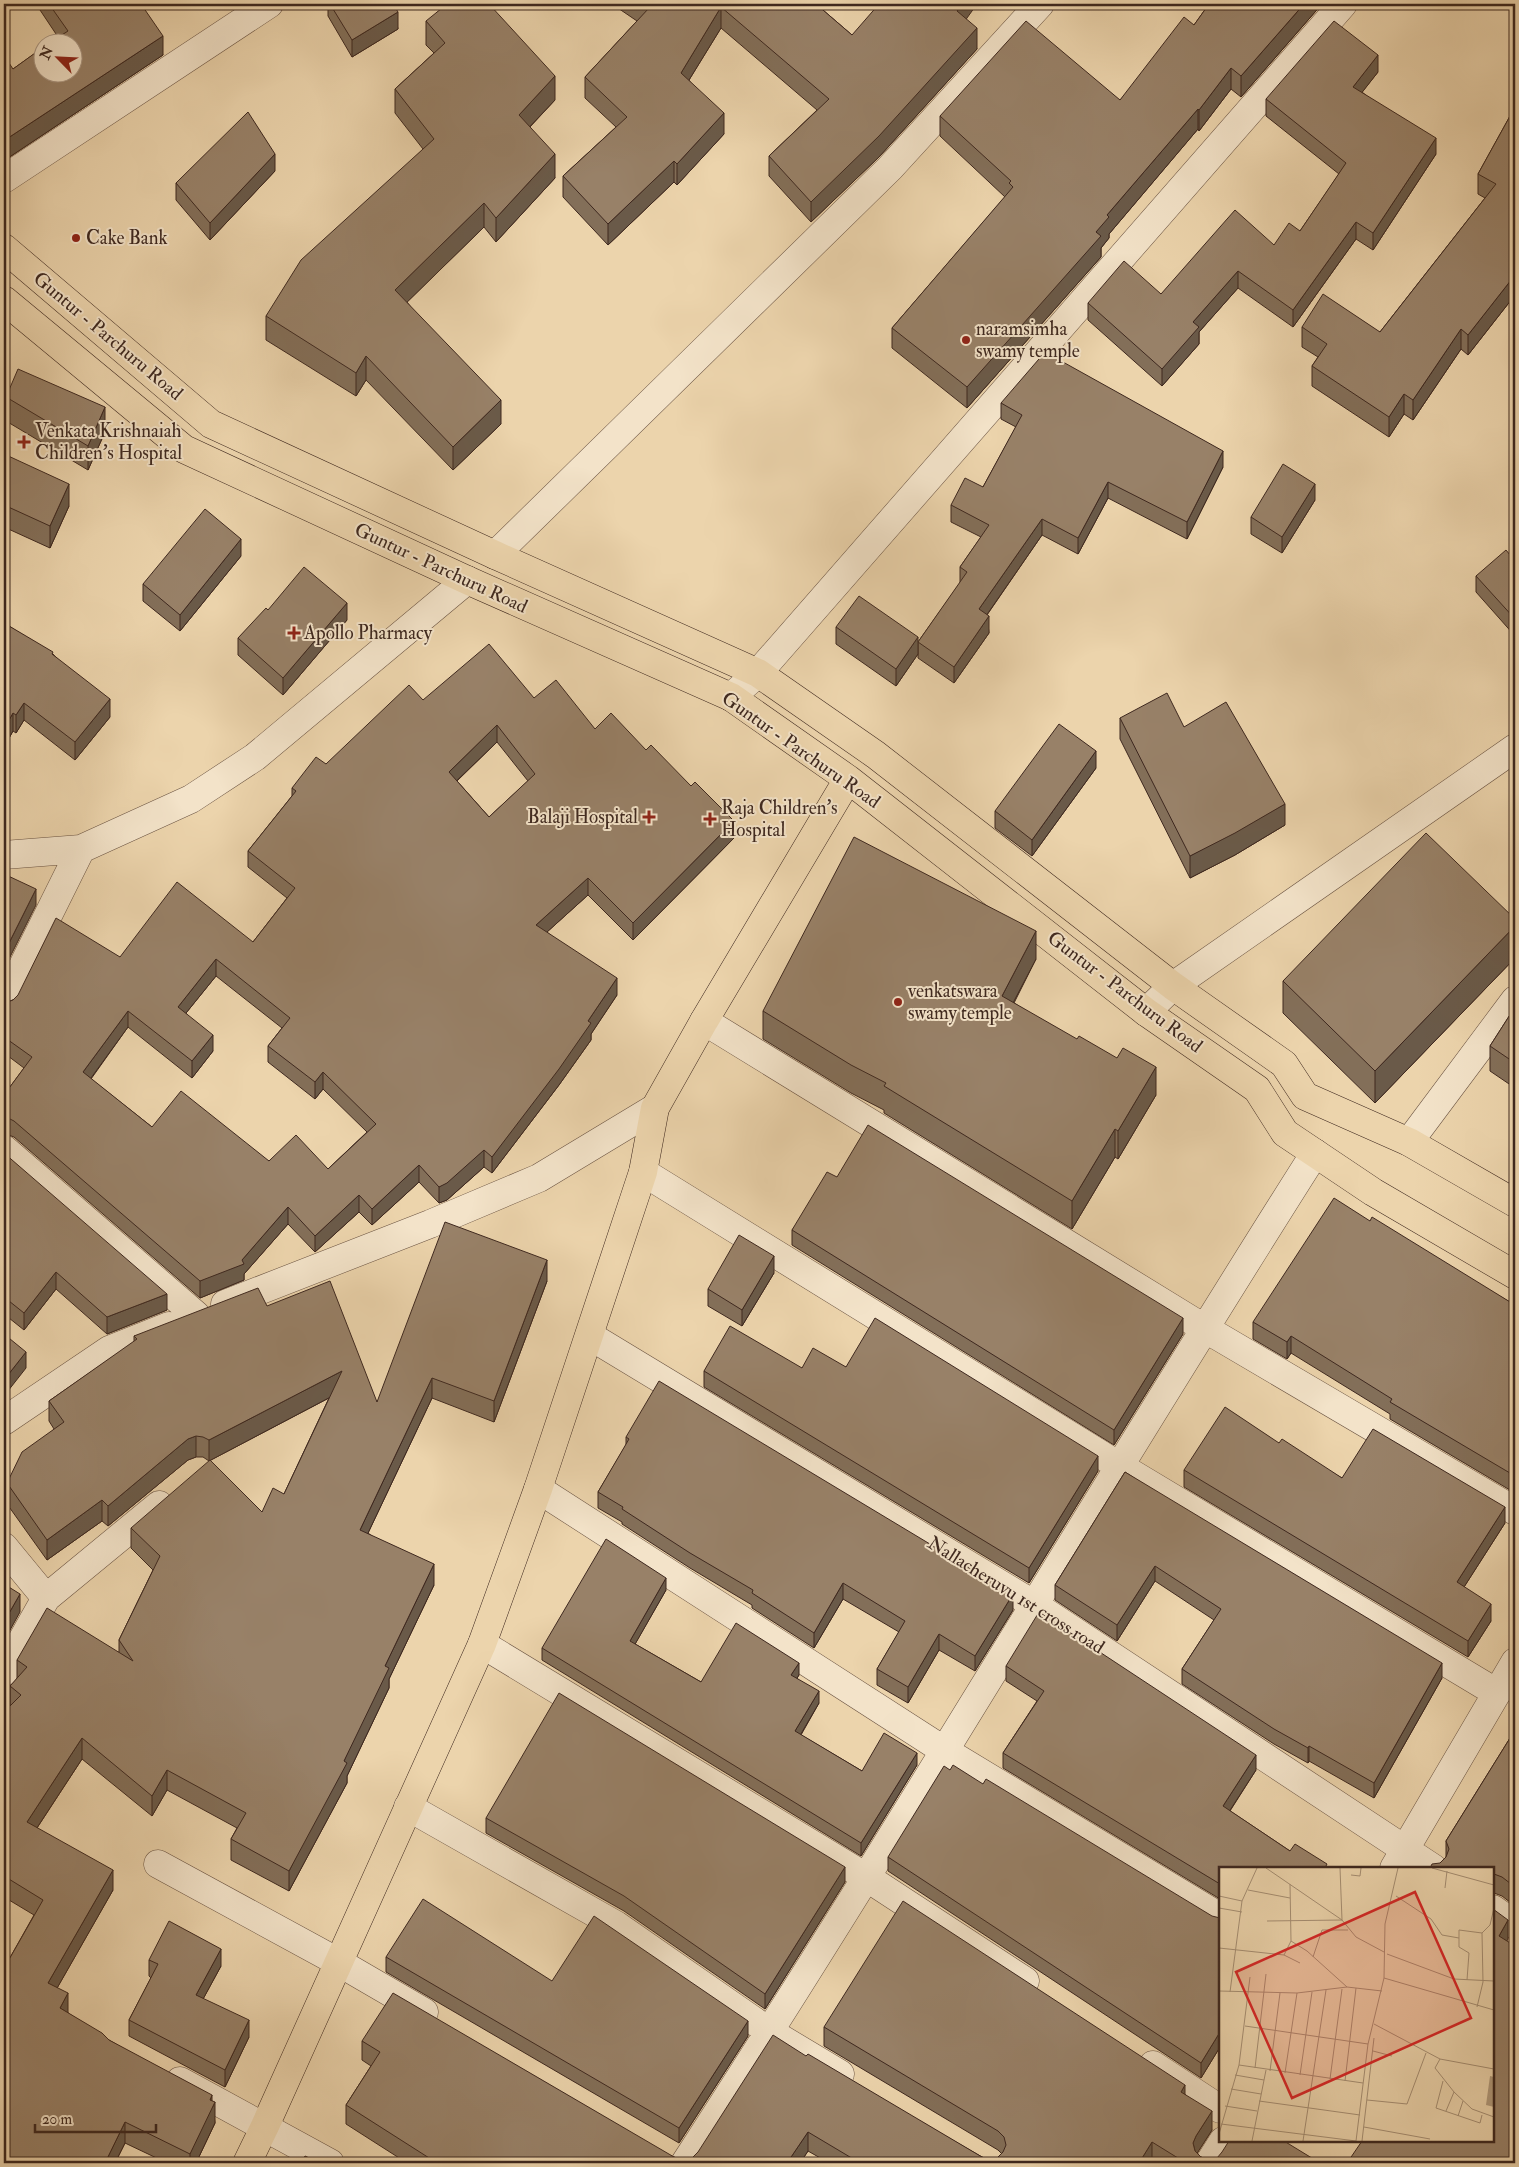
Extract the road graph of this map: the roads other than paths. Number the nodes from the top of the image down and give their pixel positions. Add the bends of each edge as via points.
1 (269, 4) edge
2 (1040, 4) edge
3 (1342, 4) edge
4 (4, 179) edge
5 (4, 248) edge
6 (4, 300) edge
7 (495, 555) junction
8 (467, 580) junction
9 (758, 673) junction
10 (731, 698) junction
11 (1515, 748) edge
12 (848, 779) junction
13 (81, 849) junction
14 (4, 855) edge
15 (1173, 986) junction
16 (1515, 1000) edge
17 (4, 1004) edge
18 (1146, 1012) junction
19 (704, 1021) junction
20 (655, 1108) junction
21 (1409, 1142) junction
22 (4, 1149) edge
23 (1316, 1153) junction
24 (643, 1172) junction
25 (1515, 1203) edge
26 (1515, 1275) edge
27 (196, 1315) junction
28 (1204, 1328) junction
29 (590, 1336) junction
30 (4, 1421) edge
31 (1121, 1467) junction
32 (538, 1489) junction
33 (176, 1491) edge
34 (1515, 1511) edge
35 (4, 1547) edge
36 (46, 1598) junction
37 (1034, 1604) junction
38 (482, 1644) junction
39 (1515, 1662) edge
40 (4, 1672) edge
41 (1497, 1693) junction
42 (945, 1751) junction
43 (408, 1807) junction
44 (1400, 1859) edge
45 (158, 1864) dead end
46 (1429, 1867) edge
47 (866, 1877) junction
48 (1494, 1910) edge
49 (1219, 1916) edge
50 (1515, 1925) edge
51 (338, 1962) junction
52 (1047, 1996) edge
53 (441, 2022) edge
54 (770, 2032) junction
55 (1130, 2050) edge
56 (160, 2070) edge
57 (863, 2087) edge
58 (1219, 2108) edge
59 (266, 2126) junction
60 (1221, 2142) edge
61 (677, 2160) edge
62 (247, 2163) edge
63 (330, 2163) edge
64 (1209, 2163) edge

1 - 4 street
2 - 7 street via 890,168
3 - 9 street
5 - 7 main road, Guntur - Parchuru Road via 211,424
6 - 8 main road, Guntur - Parchuru Road via 184,449
7 - 8 main road
7 - 9 main road, Guntur - Parchuru Road
8 - 10 main road, Guntur - Parchuru Road
8 - 13 street via 255,757 191,799
9 - 10 street
9 - 15 main road, Guntur - Parchuru Road via 876,755
10 - 12 main road, Guntur - Parchuru Road
11 - 15 street
12 - 18 main road, Guntur - Parchuru Road
12 - 19 main road
13 - 14 street
13 - 17 street
15 - 18 street
15 - 21 main road, Guntur - Parchuru Road via 1284,1064 1305,1096
16 - 21 street
18 - 23 main road, Guntur - Parchuru Road via 1257,1089 1285,1133
19 - 20 main road
19 - 28 street
20 - 24 main road
20 - 27 street via 539,1178
21 - 25 main road, Guntur - Parchuru Road
22 - 27 street
23 - 26 main road, Guntur - Parchuru Road via 1373,1192
23 - 28 street
24 - 29 main road
24 - 31 street
27 - 30 street via 109,1350
28 - 31 street
28 - 34 street
29 - 32 main road
29 - 37 street, Nallacheruvu 1st cross road
31 - 37 street
31 - 41 street
32 - 38 main road
32 - 42 street
33 - 36 street
35 - 36 street
36 - 40 street
37 - 42 street
37 - 44 street, Nallacheruvu 1st cross road
38 - 43 main road
38 - 47 street
39 - 41 street
41 - 44 street
42 - 47 street
42 - 49 street
43 - 51 main road
43 - 54 street via 616,1925
44 - 46 street, Nallacheruvu 1st cross road
45 - 51 street
47 - 52 street
47 - 54 street
48 - 50 street
51 - 53 street
51 - 59 main road
54 - 57 street
54 - 61 street
55 - 58 street
56 - 59 street
59 - 62 main road
59 - 63 street
60 - 64 street

